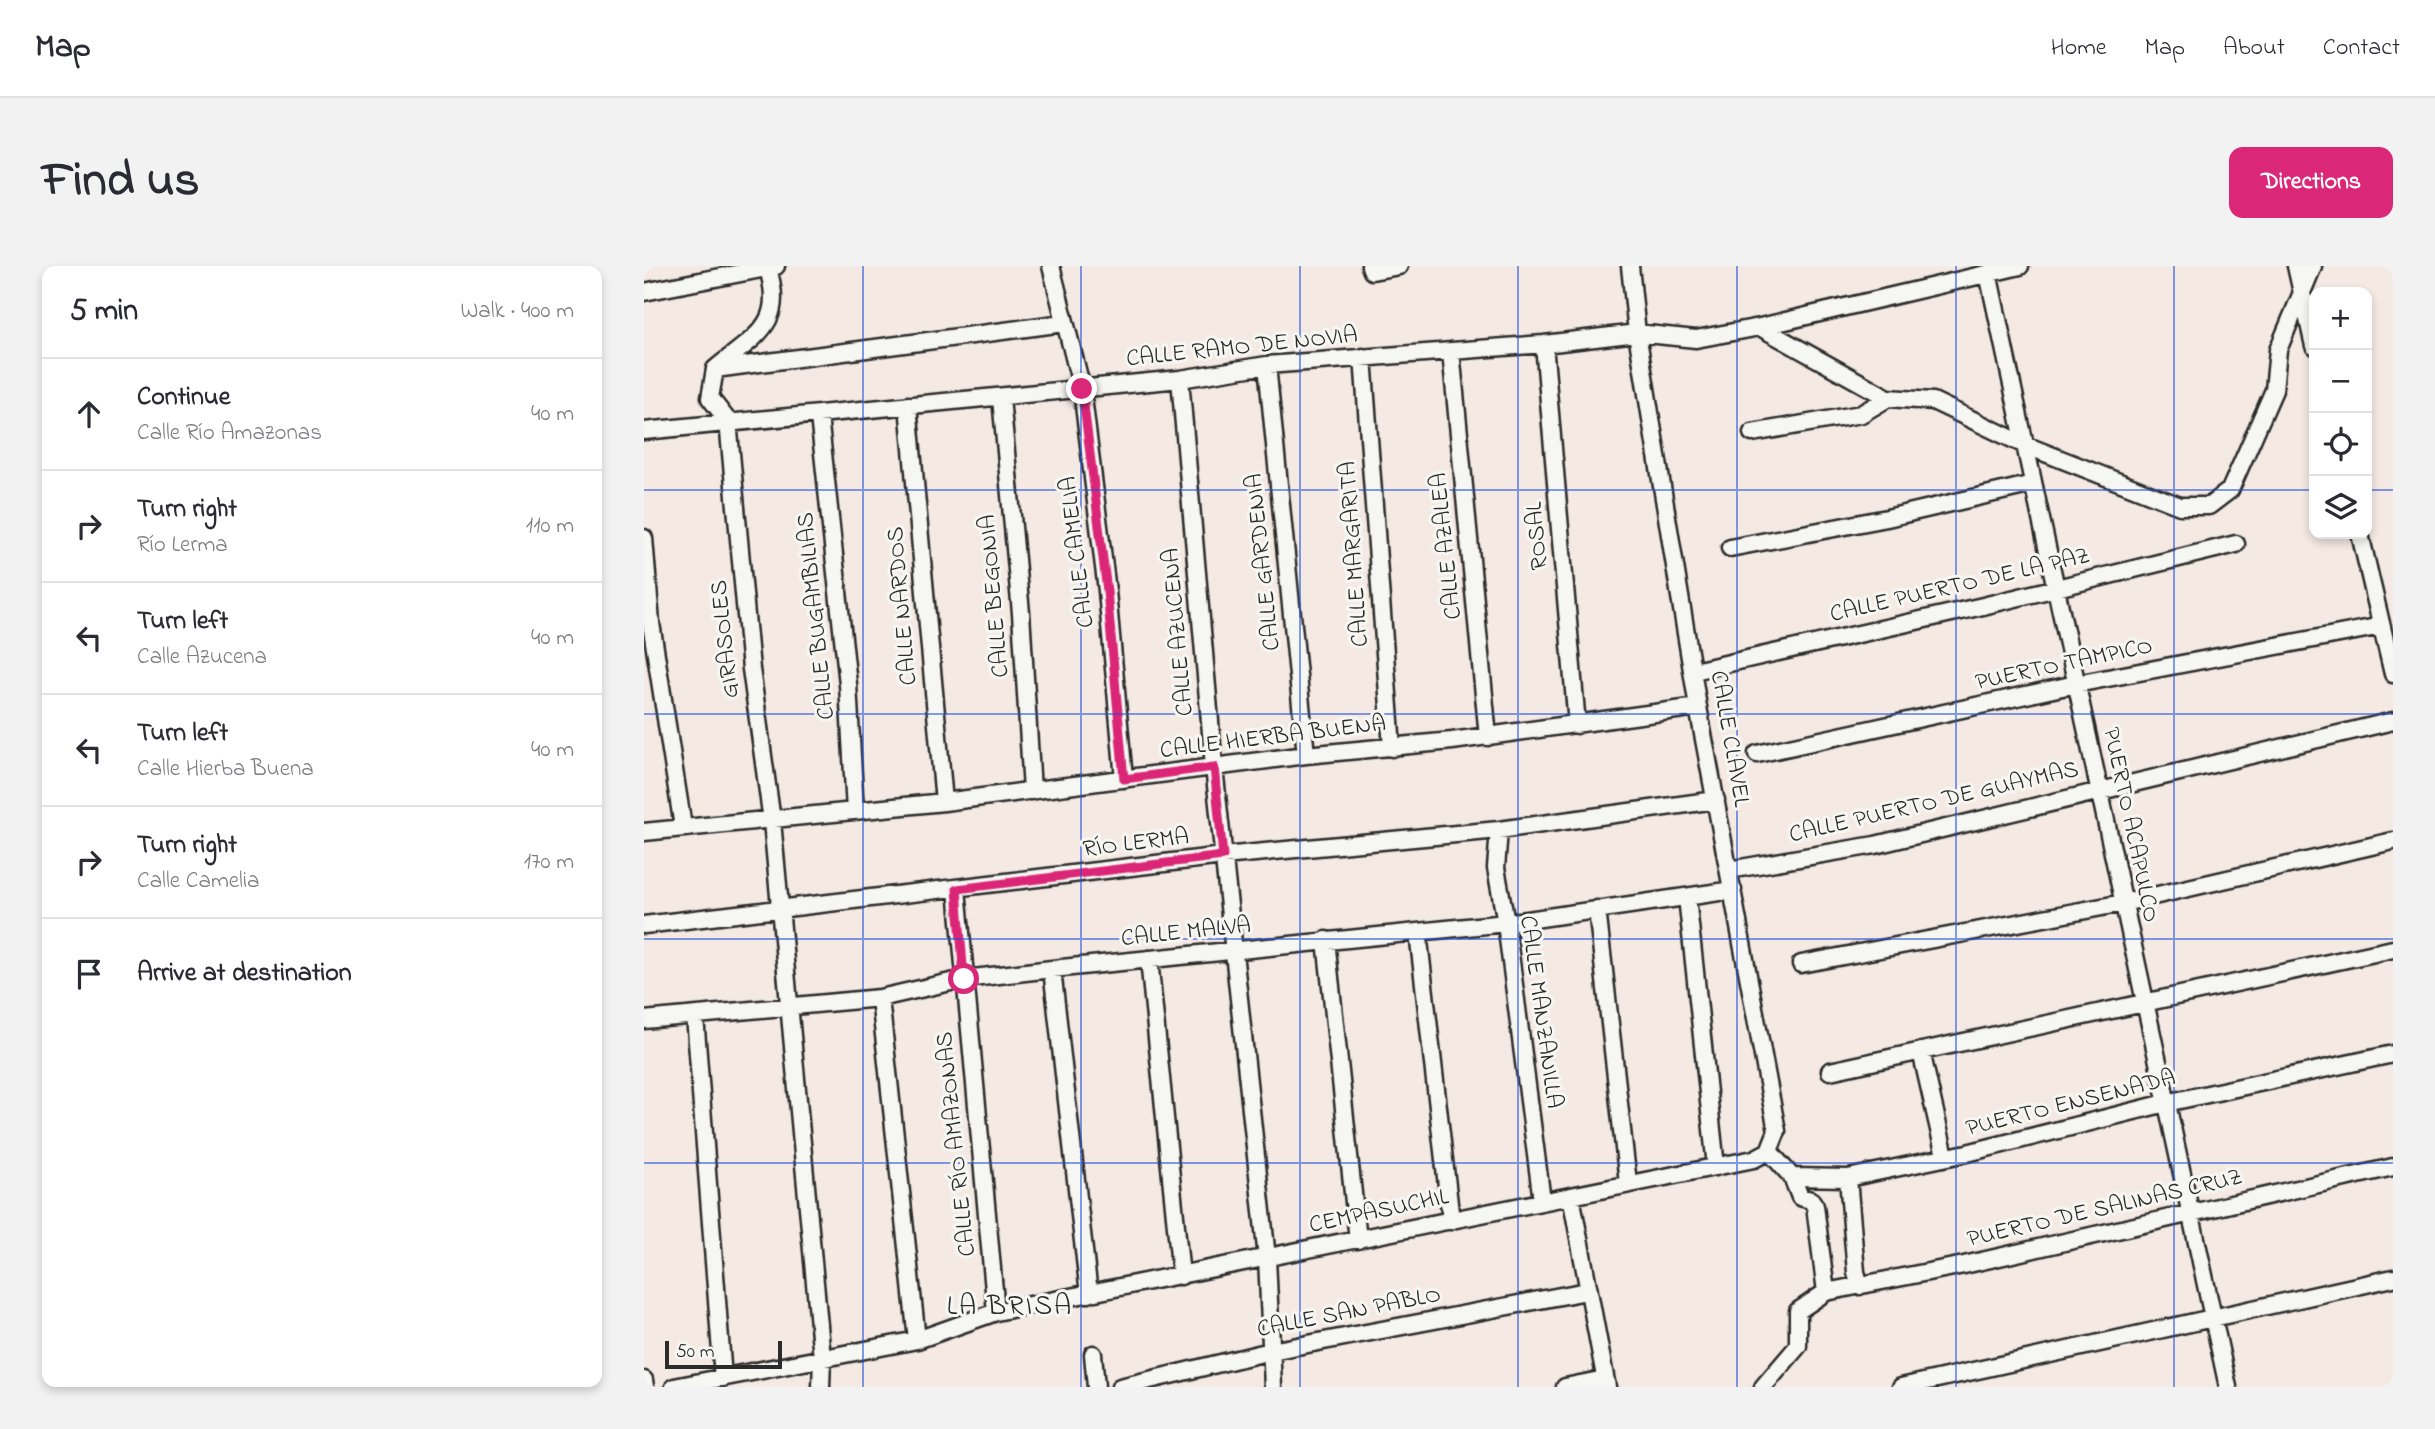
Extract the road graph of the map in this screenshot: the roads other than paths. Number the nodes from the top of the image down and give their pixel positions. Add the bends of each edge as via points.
1 (1051, 266) edge
2 (1370, 266) edge
3 (1399, 266) edge
4 (1630, 266) edge
5 (2020, 266) edge
6 (2296, 266) edge
7 (2313, 266) edge
8 (770, 267) edge
9 (1988, 274) junction
10 (644, 292) edge
11 (2301, 292) junction
12 (1064, 323) junction
13 (2309, 325) edge
14 (1760, 327) junction
15 (1637, 333) junction
16 (1544, 344) junction
17 (1451, 351) junction
18 (1363, 357) junction
19 (1267, 365) junction
20 (715, 369) junction
21 (1180, 379) junction
22 (1082, 389) junction
23 (1001, 398) junction
24 (1888, 398) junction
25 (908, 405) junction
26 (820, 416) junction
27 (727, 421) junction
28 (644, 431) edge
29 (1752, 433) dead end
30 (2025, 445) junction
31 (2033, 484) junction
32 (644, 538) edge
33 (2361, 539) edge
34 (2236, 544) dead end
35 (1730, 548) dead end
36 (2056, 588) junction
37 (2382, 625) junction
38 (1694, 671) junction
39 (2393, 674) edge
40 (2076, 684) junction
41 (1698, 707) junction
42 (2393, 721) edge
43 (1577, 725) junction
44 (1488, 737) junction
45 (1392, 748) junction
46 (1757, 754) dead end
47 (1306, 755) junction
48 (1214, 767) junction
49 (1124, 779) junction
50 (2099, 789) junction
51 (1032, 791) junction
52 (1716, 800) junction
53 (944, 802) junction
54 (855, 811) junction
55 (772, 821) junction
56 (683, 827) junction
57 (1499, 830) junction
58 (644, 832) edge
59 (2393, 841) edge
60 (1223, 856) junction
61 (1730, 870) junction
62 (957, 889) junction
63 (1733, 890) junction
64 (1687, 897) junction
65 (2123, 903) junction
66 (779, 909) junction
67 (1597, 909) junction
68 (1506, 923) junction
69 (644, 925) edge
70 (1418, 932) junction
71 (1326, 940) junction
72 (2393, 949) edge
73 (1235, 952) junction
74 (1149, 959) junction
75 (1801, 964) dead end
76 (1052, 969) junction
77 (964, 979) junction
78 (880, 998) junction
79 (2144, 1001) junction
80 (789, 1005) junction
81 (695, 1016) junction
82 (644, 1020) edge
83 (1921, 1051) junction
84 (2393, 1054) edge
85 (1830, 1071) dead end
86 (2166, 1102) junction
87 (1769, 1151) junction
88 (1945, 1156) junction
89 (1716, 1167) junction
90 (2393, 1167) edge
91 (1792, 1177) junction
92 (1848, 1178) junction
93 (1628, 1183) junction
94 (1571, 1196) junction
95 (1542, 1201) junction
96 (2190, 1213) junction
97 (1451, 1221) junction
98 (1358, 1240) junction
99 (1267, 1258) junction
100 (1181, 1276) junction
101 (2393, 1278) edge
102 (1860, 1286) junction
103 (1587, 1291) junction
104 (1826, 1292) junction
105 (1089, 1294) junction
106 (996, 1312) junction
107 (2213, 1319) junction
108 (917, 1340) junction
109 (1272, 1350) junction
110 (1093, 1354) dead end
111 (822, 1358) junction
112 (723, 1378) junction
113 (644, 1380) edge
114 (1606, 1383) edge
115 (645, 1387) edge
116 (674, 1387) edge
117 (821, 1387) edge
118 (1096, 1387) edge
119 (1120, 1387) edge
120 (1273, 1387) edge
121 (1565, 1387) edge
122 (1763, 1387) edge
123 (1901, 1387) edge
124 (2228, 1387) edge

1 - 12 street, CALLE CAMELIA
2 - 3 street via 1372,271
4 - 15 street, CALLE CLAVEL
5 - 9 street, CALLE RAMO DE NOVIA
6 - 11 street
7 - 11 street
8 - 10 street
8 - 20 street via 775,291 766,327
9 - 14 street, CALLE RAMO DE NOVIA
9 - 30 street, PUERTO ACAPULCO
11 - 13 street
11 - 30 street via 2278,351 2274,390 2230,490 2209,506 2180,506
12 - 20 street
12 - 22 street, CALLE CAMELIA
14 - 15 street, CALLE RAMO DE NOVIA via 1696,339
14 - 24 street
15 - 16 street, CALLE RAMO DE NOVIA
15 - 38 street, CALLE CLAVEL
16 - 17 street, CALLE RAMO DE NOVIA
16 - 43 street, ROSAL
17 - 18 street, CALLE RAMO DE NOVIA
17 - 44 street, CALLE AZALEA
18 - 19 street, CALLE RAMO DE NOVIA
18 - 45 street, CALLE MARGARITA
19 - 21 street, CALLE RAMO DE NOVIA
19 - 47 street, CALLE GARDENIA
20 - 27 street, GIRASOLES via 710,398
21 - 22 street, CALLE RAMO DE NOVIA
21 - 48 street, CALLE AZUCENA
22 - 23 street, CALLE RAMO DE NOVIA
22 - 49 street, CALLE CAMELIA
23 - 25 street, CALLE RAMO DE NOVIA
23 - 51 street, CALLE BEGONIA
24 - 29 street via 1861,414
24 - 30 street via 1933,401
25 - 26 street, CALLE RAMO DE NOVIA
25 - 53 street, CALLE NARDOS
26 - 27 street, CALLE RAMO DE NOVIA
26 - 54 street, CALLE BUGAMBILIAS via 848,684
27 - 28 street, CALLE RAMO DE NOVIA
27 - 55 street, GIRASOLES via 751,669
30 - 31 street, PUERTO ACAPULCO
31 - 35 street
31 - 36 street, PUERTO ACAPULCO
32 - 56 street via 651,623
33 - 37 street
34 - 36 street, CALLE PUERTO DE LA PAZ
36 - 38 street, CALLE PUERTO DE LA PAZ
36 - 40 street, PUERTO ACAPULCO
37 - 39 street
37 - 40 street, PUERTO TAMPICO
38 - 41 street, CALLE CLAVEL
40 - 46 street, PUERTO TAMPICO
40 - 50 street, PUERTO ACAPULCO
41 - 43 street, CALLE HIERBA BUENA
41 - 52 street, CALLE CLAVEL
42 - 50 street, CALLE PUERTO DE GUAYMAS
43 - 44 street, CALLE HIERBA BUENA
44 - 45 street, CALLE HIERBA BUENA
45 - 47 street, CALLE HIERBA BUENA
47 - 48 street, CALLE HIERBA BUENA
48 - 49 street, CALLE HIERBA BUENA
48 - 60 street, CALLE AZUCENA
49 - 51 street, CALLE HIERBA BUENA
50 - 61 street, CALLE PUERTO DE GUAYMAS via 1875,845
50 - 65 street, PUERTO ACAPULCO
51 - 53 street, CALLE HIERBA BUENA
52 - 57 street, RÍO LERMA
52 - 61 street, CALLE CLAVEL
53 - 54 street, CALLE HIERBA BUENA
54 - 55 street, CALLE HIERBA BUENA
55 - 56 street, CALLE HIERBA BUENA
55 - 66 street, GIRASOLES
56 - 58 street, CALLE HIERBA BUENA
57 - 60 street, RÍO LERMA
57 - 68 street, CALLE MANZANILLA via 1497,880
59 - 65 street
60 - 62 street, RÍO LERMA
60 - 73 street, CALLE AZUCENA
61 - 63 street, CALLE CLAVEL
62 - 66 street, RÍO LERMA
62 - 77 street, CALLE RÍO AMAZONAS
63 - 64 street, CALLE MALVA
63 - 87 street, CALLE CLAVEL via 1777,1131
64 - 67 street, CALLE MALVA
64 - 89 street
65 - 75 street
65 - 79 street, PUERTO ACAPULCO
66 - 69 street, RÍO LERMA
66 - 80 street, GIRASOLES
67 - 68 street, CALLE MALVA
67 - 93 street
68 - 70 street, CALLE MALVA
68 - 95 street, CALLE MANZANILLA
70 - 71 street, CALLE MALVA
70 - 97 street
71 - 73 street, CALLE MALVA
71 - 98 street
72 - 79 street
73 - 74 street, CALLE MALVA
73 - 99 street, CALLE AZUCENA
74 - 76 street, CALLE MALVA
74 - 100 street
76 - 77 street, CALLE MALVA
76 - 105 street
77 - 78 street, CALLE MALVA
77 - 106 street, CALLE RÍO AMAZONAS
78 - 80 street, CALLE MALVA
78 - 108 street
79 - 83 street
79 - 86 street, PUERTO ACAPULCO
80 - 81 street, CALLE MALVA
80 - 111 street, GIRASOLES
81 - 82 street, CALLE MALVA
81 - 112 street
83 - 85 street
83 - 88 street
84 - 86 street, PUERTO ENSENADA
86 - 88 street, PUERTO ENSENADA
86 - 96 street, PUERTO ACAPULCO
87 - 89 street, CEMPASUCHIL
87 - 91 street
88 - 92 street, PUERTO ENSENADA
89 - 93 street, CEMPASUCHIL
90 - 96 street, PUERTO DE SALINAS CRUZ
91 - 92 street, PUERTO ENSENADA
91 - 104 street via 1800,1197 1815,1206
92 - 102 street
93 - 94 street, CEMPASUCHIL
94 - 95 street, CEMPASUCHIL
94 - 103 street
95 - 97 street, CEMPASUCHIL
96 - 102 street, PUERTO DE SALINAS CRUZ
96 - 107 street, PUERTO ACAPULCO
97 - 98 street, CEMPASUCHIL
98 - 99 street, CEMPASUCHIL
99 - 100 street, CEMPASUCHIL
99 - 109 street, CALLE AZUCENA
100 - 105 street, CEMPASUCHIL
101 - 107 street
102 - 104 street, PUERTO DE SALINAS CRUZ
103 - 109 street, CALLE SAN PABLO
103 - 114 street
104 - 122 street via 1798,1311 1798,1346
105 - 106 street, CEMPASUCHIL
106 - 108 street, CEMPASUCHIL
107 - 123 street
107 - 124 street, PUERTO ACAPULCO
108 - 111 street, CEMPASUCHIL
109 - 119 street, CALLE SAN PABLO
109 - 120 street, CALLE AZUCENA
110 - 118 street
111 - 112 street, CEMPASUCHIL
111 - 117 street, GIRASOLES
112 - 116 street, CEMPASUCHIL
113 - 115 street
114 - 121 street

